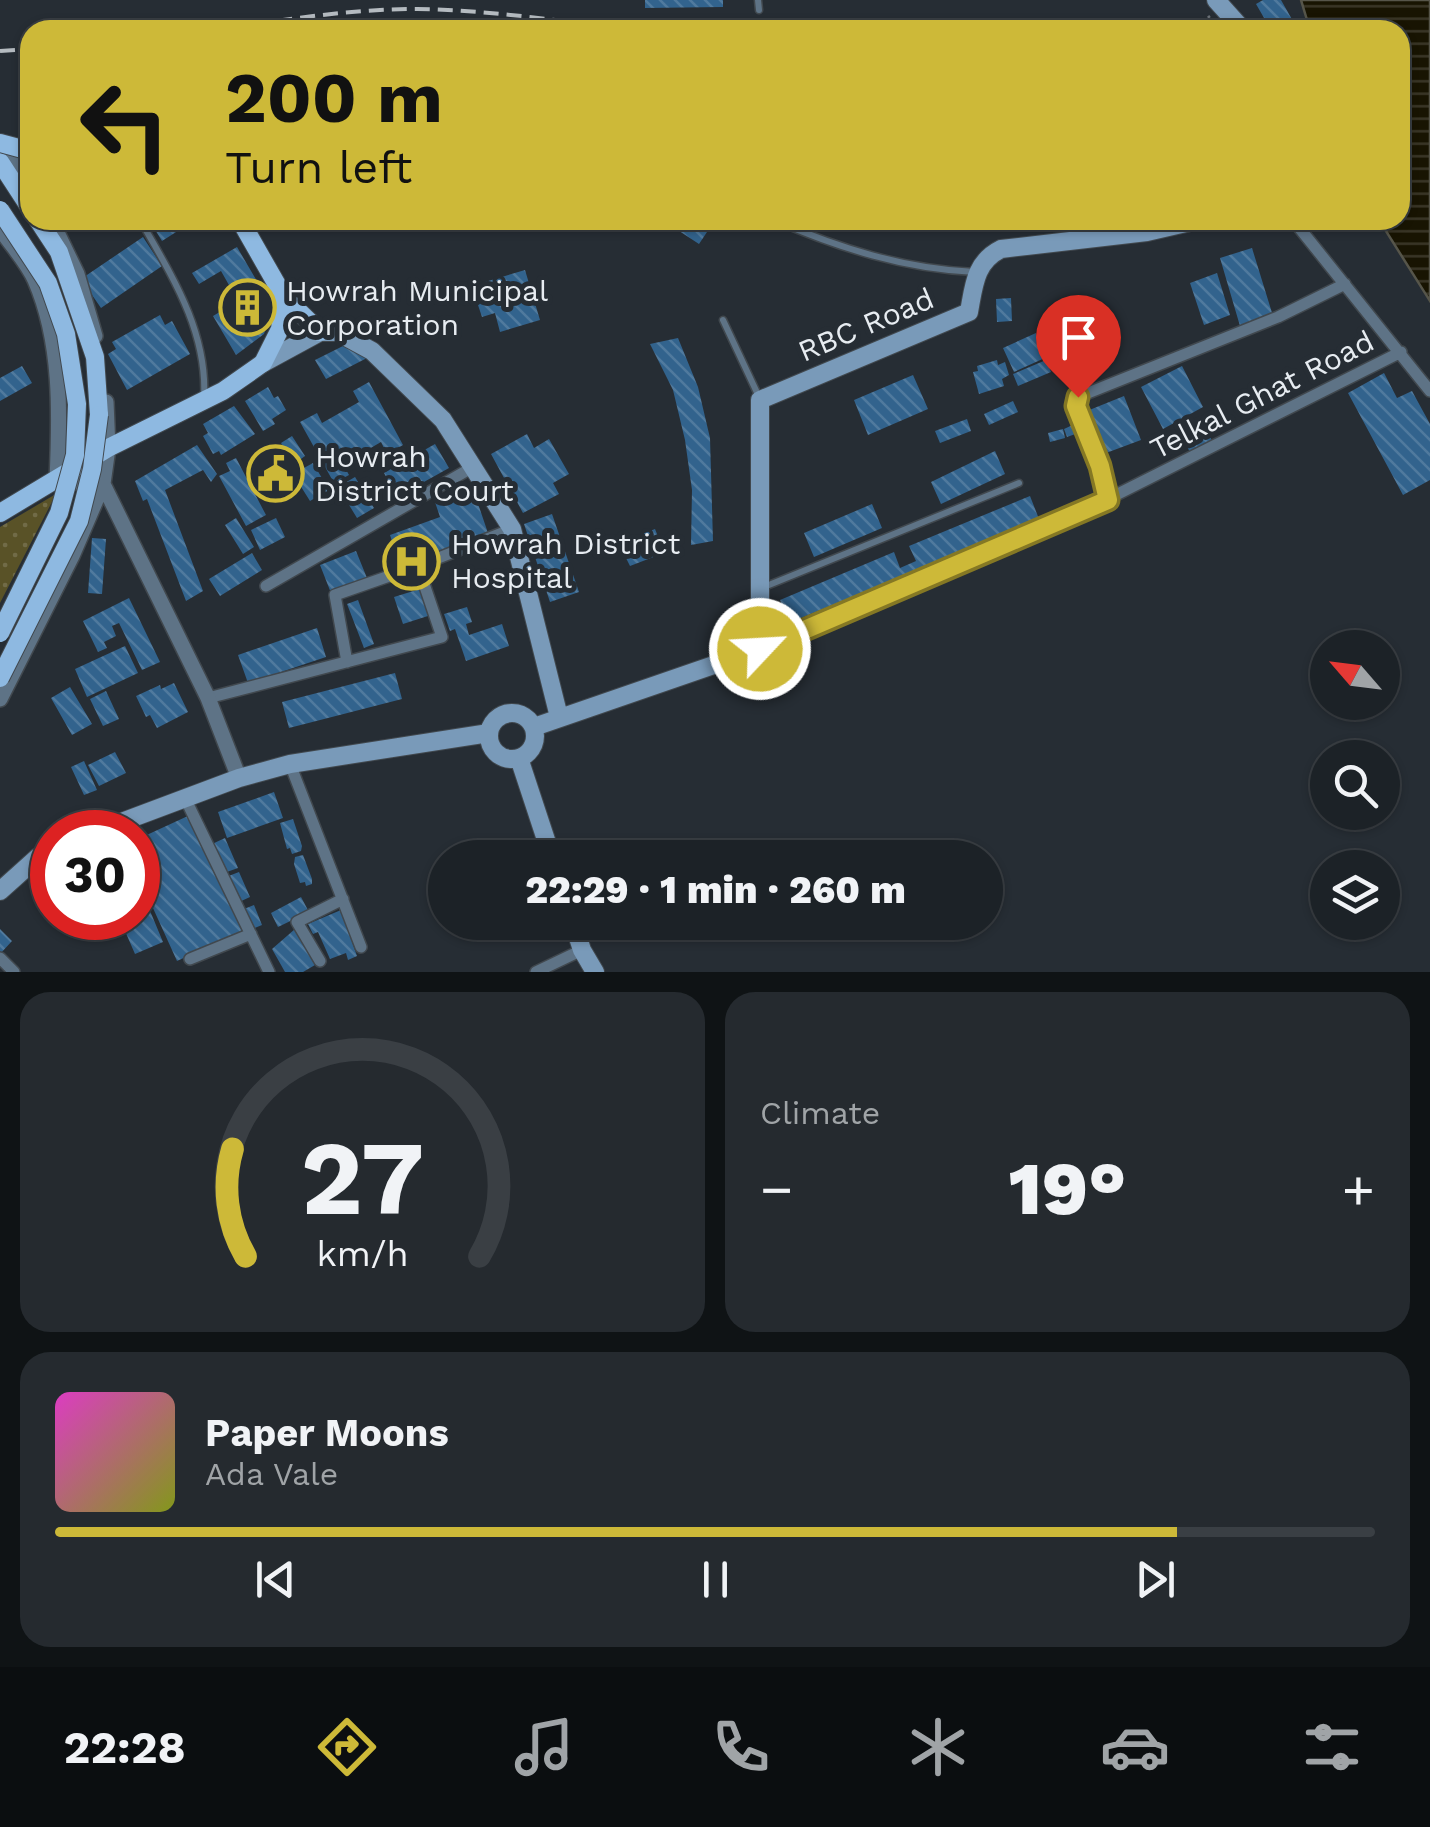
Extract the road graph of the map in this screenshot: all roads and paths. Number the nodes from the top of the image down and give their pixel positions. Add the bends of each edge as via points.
1 (758, 0) edge
2 (759, 10) dead end
3 (0, 143) edge
4 (0, 162) edge
5 (20, 170) edge
6 (20, 193) edge
7 (0, 210) edge
8 (0, 228) edge
9 (44, 230) edge
10 (56, 230) edge
11 (145, 230) edge
12 (246, 230) edge
13 (799, 230) edge
14 (1156, 230) edge
15 (1301, 230) edge
16 (976, 272) junction
17 (1346, 284) junction
18 (284, 297) junction
19 (723, 320) dead end
20 (320, 332) junction
21 (1401, 352) junction
22 (263, 363) junction
23 (1430, 391) edge
24 (760, 400) junction
25 (204, 401) junction
26 (108, 448) junction
27 (474, 467) junction
28 (56, 480) junction
29 (1020, 483) dead end
30 (103, 484) junction
31 (1108, 500) junction
32 (0, 513) edge
33 (512, 528) junction
34 (418, 566) junction
35 (266, 586) dead end
36 (758, 589) junction
37 (0, 633) edge
38 (760, 649) junction
39 (347, 662) junction
40 (0, 678) edge
41 (208, 698) junction
42 (0, 700) edge
43 (558, 717) junction
44 (534, 727) junction
45 (489, 733) junction
46 (520, 758) junction
47 (290, 764) junction
48 (239, 778) junction
49 (184, 798) junction
50 (153, 810) edge
51 (546, 840) edge
52 (30, 864) edge
53 (0, 891) edge
54 (343, 899) junction
55 (251, 934) junction
56 (579, 940) edge
57 (362, 947) dead end
58 (582, 950) junction
59 (0, 958) edge
60 (190, 960) dead end
61 (320, 960) dead end
62 (14, 972) edge
63 (269, 972) edge
64 (536, 972) edge
65 (595, 972) edge

1 - 2 lane
3 - 5 street
4 - 6 main road
7 - 37 main road, bridge via 48,283 66,334 77,404 75,456 59,512
8 - 28 street via 34,279 55,350
9 - 40 main road, bridge via 95,357 99,415 78,521
10 - 26 street via 90,312 105,375
11 - 25 lane via 202,348
12 - 18 main road
13 - 16 lane via 900,264
14 - 16 main road via 1001,250
15 - 17 street
16 - 24 main road, RBC Road via 968,312
17 - 21 street
17 - 31 street via 1078,397
18 - 20 main road
18 - 22 main road via 280,329
19 - 24 lane
20 - 22 main road
20 - 27 main road via 337,332 372,351 443,420
21 - 23 street
21 - 31 street, Telkal Ghat Road
22 - 25 main road
24 - 36 main road
25 - 26 main road
26 - 28 main road
26 - 30 street
27 - 33 main road
27 - 35 street
28 - 30 street
28 - 32 main road
29 - 36 lane
30 - 41 street
30 - 42 street
31 - 38 street, Telkal Ghat Road
33 - 34 street
33 - 43 main road
34 - 39 street via 335,595
34 - 39 street via 442,637
36 - 38 main road
38 - 43 main road
39 - 41 street
41 - 48 street
43 - 44 main road
44 - 45 main road via 509,712
44 - 46 main road via 535,742
45 - 46 main road via 498,754
45 - 47 main road
46 - 51 main road
47 - 48 main road
47 - 54 street
48 - 49 main road
49 - 50 main road
49 - 55 street
52 - 53 main road
54 - 57 street
54 - 61 street via 297,922
55 - 60 street
55 - 63 street
56 - 58 main road
58 - 64 street
58 - 65 main road
59 - 62 street

